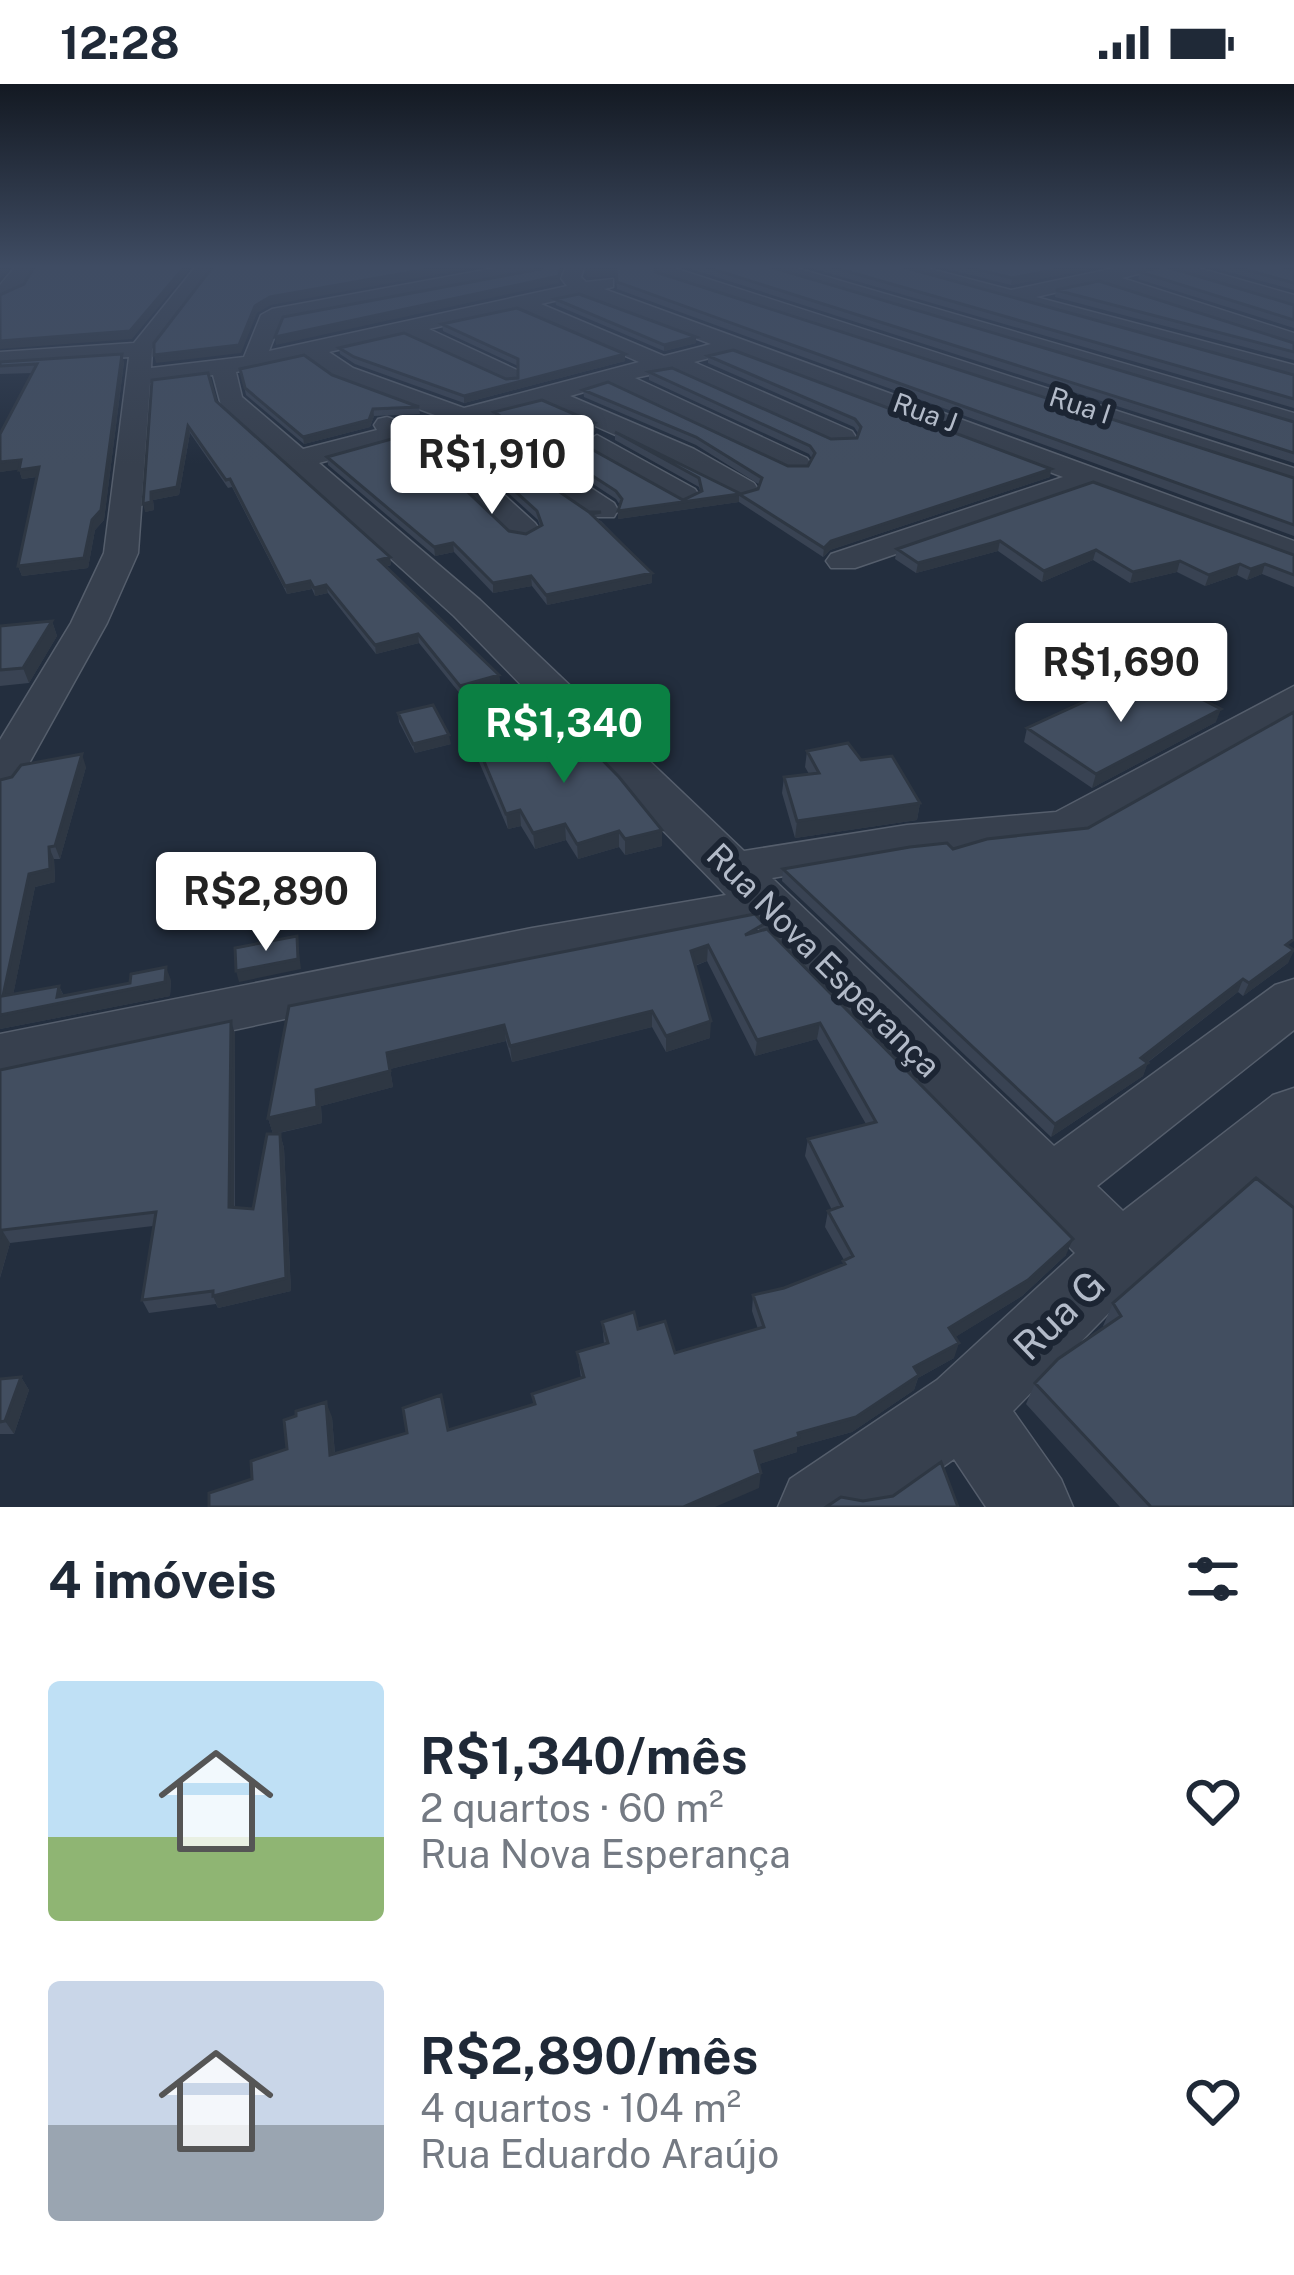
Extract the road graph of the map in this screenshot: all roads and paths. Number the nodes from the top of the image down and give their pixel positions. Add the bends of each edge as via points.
1 (162, 331) edge
2 (264, 331) edge
3 (380, 331) edge
4 (415, 331) edge
5 (543, 331) edge
6 (571, 331) edge
7 (708, 331) edge
8 (858, 331) edge
9 (877, 331) edge
10 (999, 331) edge
11 (1146, 331) edge
12 (867, 334) junction
13 (359, 336) junction
14 (737, 344) junction
15 (308, 347) junction
16 (395, 356) edge
17 (0, 358) edge
18 (586, 358) junction
19 (781, 359) junction
20 (249, 361) junction
21 (140, 363) junction
22 (669, 363) junction
23 (1294, 372) edge
24 (619, 377) junction
25 (449, 382) junction
26 (524, 386) junction
27 (408, 398) junction
28 (356, 408) junction
29 (464, 417) junction
30 (1294, 421) edge
31 (401, 433) junction
32 (842, 436) edge
33 (291, 442) junction
34 (797, 464) edge
35 (1292, 475) edge
36 (1094, 476) junction
37 (743, 489) edge
38 (684, 495) edge
39 (603, 510) edge
40 (1207, 517) junction
41 (524, 530) edge
42 (1294, 552) edge
43 (843, 561) dead end
44 (1294, 698) edge
45 (0, 776) edge
46 (750, 887) junction
47 (1294, 1000) edge
48 (2, 1060) edge
49 (1279, 1152) edge
50 (1051, 1185) junction
51 (1121, 1254) junction
52 (964, 1407) junction
53 (818, 1507) edge
54 (1033, 1507) edge

1 - 21 street
2 - 20 street
3 - 13 street
4 - 26 street
5 - 18 street
6 - 22 street
7 - 14 street, Rua J
8 - 12 street, Rua I
9 - 12 street
10 - 30 street
11 - 23 street
12 - 19 street
12 - 35 street, Rua I
13 - 15 street
13 - 16 street
14 - 19 street, Rua J
14 - 22 street
15 - 20 street
15 - 27 street via 344,373
17 - 21 street
18 - 24 street
18 - 26 street
19 - 36 street, Rua J
20 - 21 street
20 - 28 street
20 - 33 street, Rua Nova Esperança via 230,400
21 - 45 street via 121,553
22 - 24 street
22 - 32 street
24 - 26 street
24 - 34 street
25 - 26 street
25 - 26 street
25 - 27 street
26 - 29 street
26 - 37 street
26 - 38 street
27 - 28 street
27 - 29 street
28 - 31 street
29 - 31 street
29 - 39 street
31 - 33 street
31 - 41 street via 449,460
33 - 46 street, Rua Nova Esperança
35 - 40 street
36 - 40 street, Rua J
36 - 43 street
40 - 42 street, Rua J
44 - 46 street via 1066,826 907,840
46 - 48 street
46 - 50 street, Rua Nova Esperança
47 - 50 street
49 - 51 street, Rua G
50 - 51 street, Rua Nova Esperança
51 - 52 street, Rua G
52 - 53 street, Rua G
52 - 54 street

